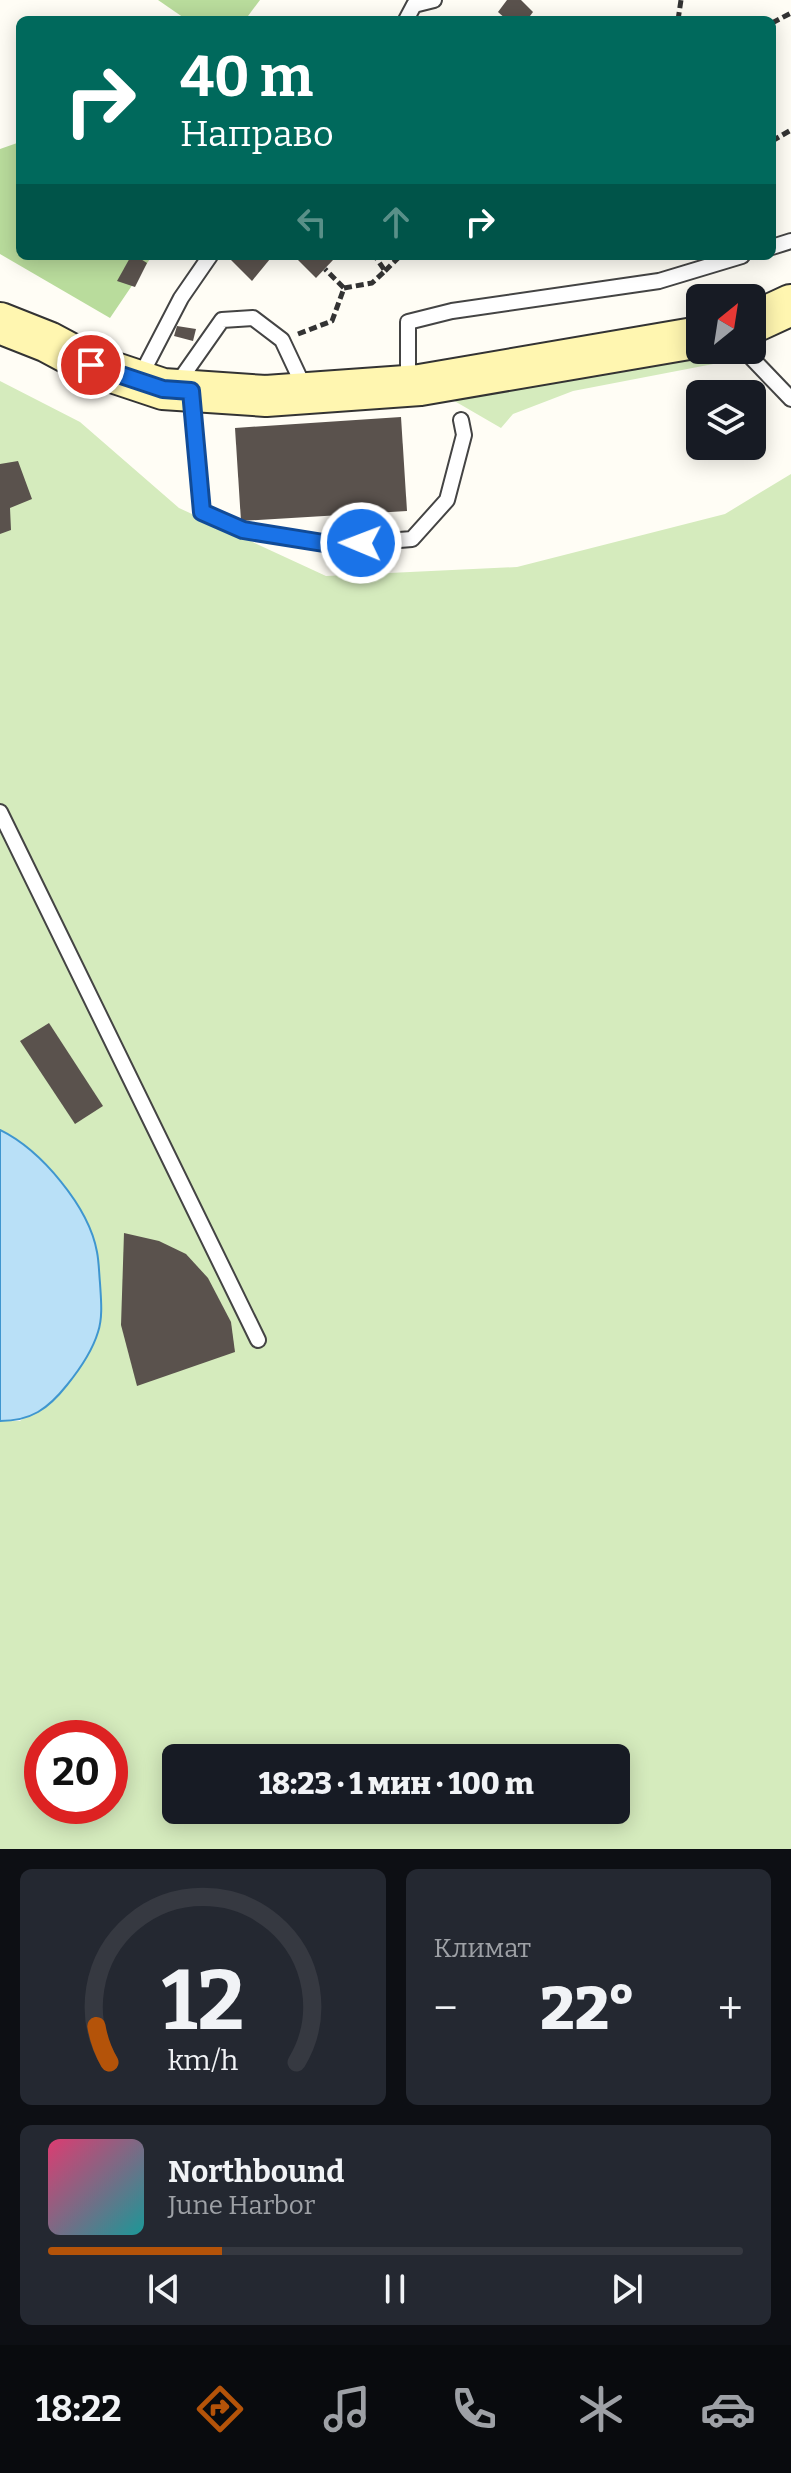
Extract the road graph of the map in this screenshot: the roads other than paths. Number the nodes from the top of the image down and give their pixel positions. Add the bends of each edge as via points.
1 (434, 0) edge
2 (408, 16) edge
3 (207, 260) edge
4 (729, 260) edge
5 (791, 305) edge
6 (766, 317) edge
7 (0, 323) edge
8 (686, 339) edge
9 (757, 364) edge
10 (408, 386) junction
11 (167, 387) junction
12 (307, 393) junction
13 (791, 399) edge
14 (461, 420) dead end
15 (0, 812) edge
16 (258, 1340) dead end

1 - 2 lane via 414,5
3 - 11 lane via 181,298
4 - 10 lane via 659,281 408,322
5 - 6 street
7 - 11 street via 91,365
8 - 10 street
9 - 13 lane
10 - 12 street
11 - 12 street via 266,396
11 - 12 lane via 222,320 253,318 282,340
11 - 14 lane via 202,512 243,530 336,545 412,539 447,500 464,435
15 - 16 lane

